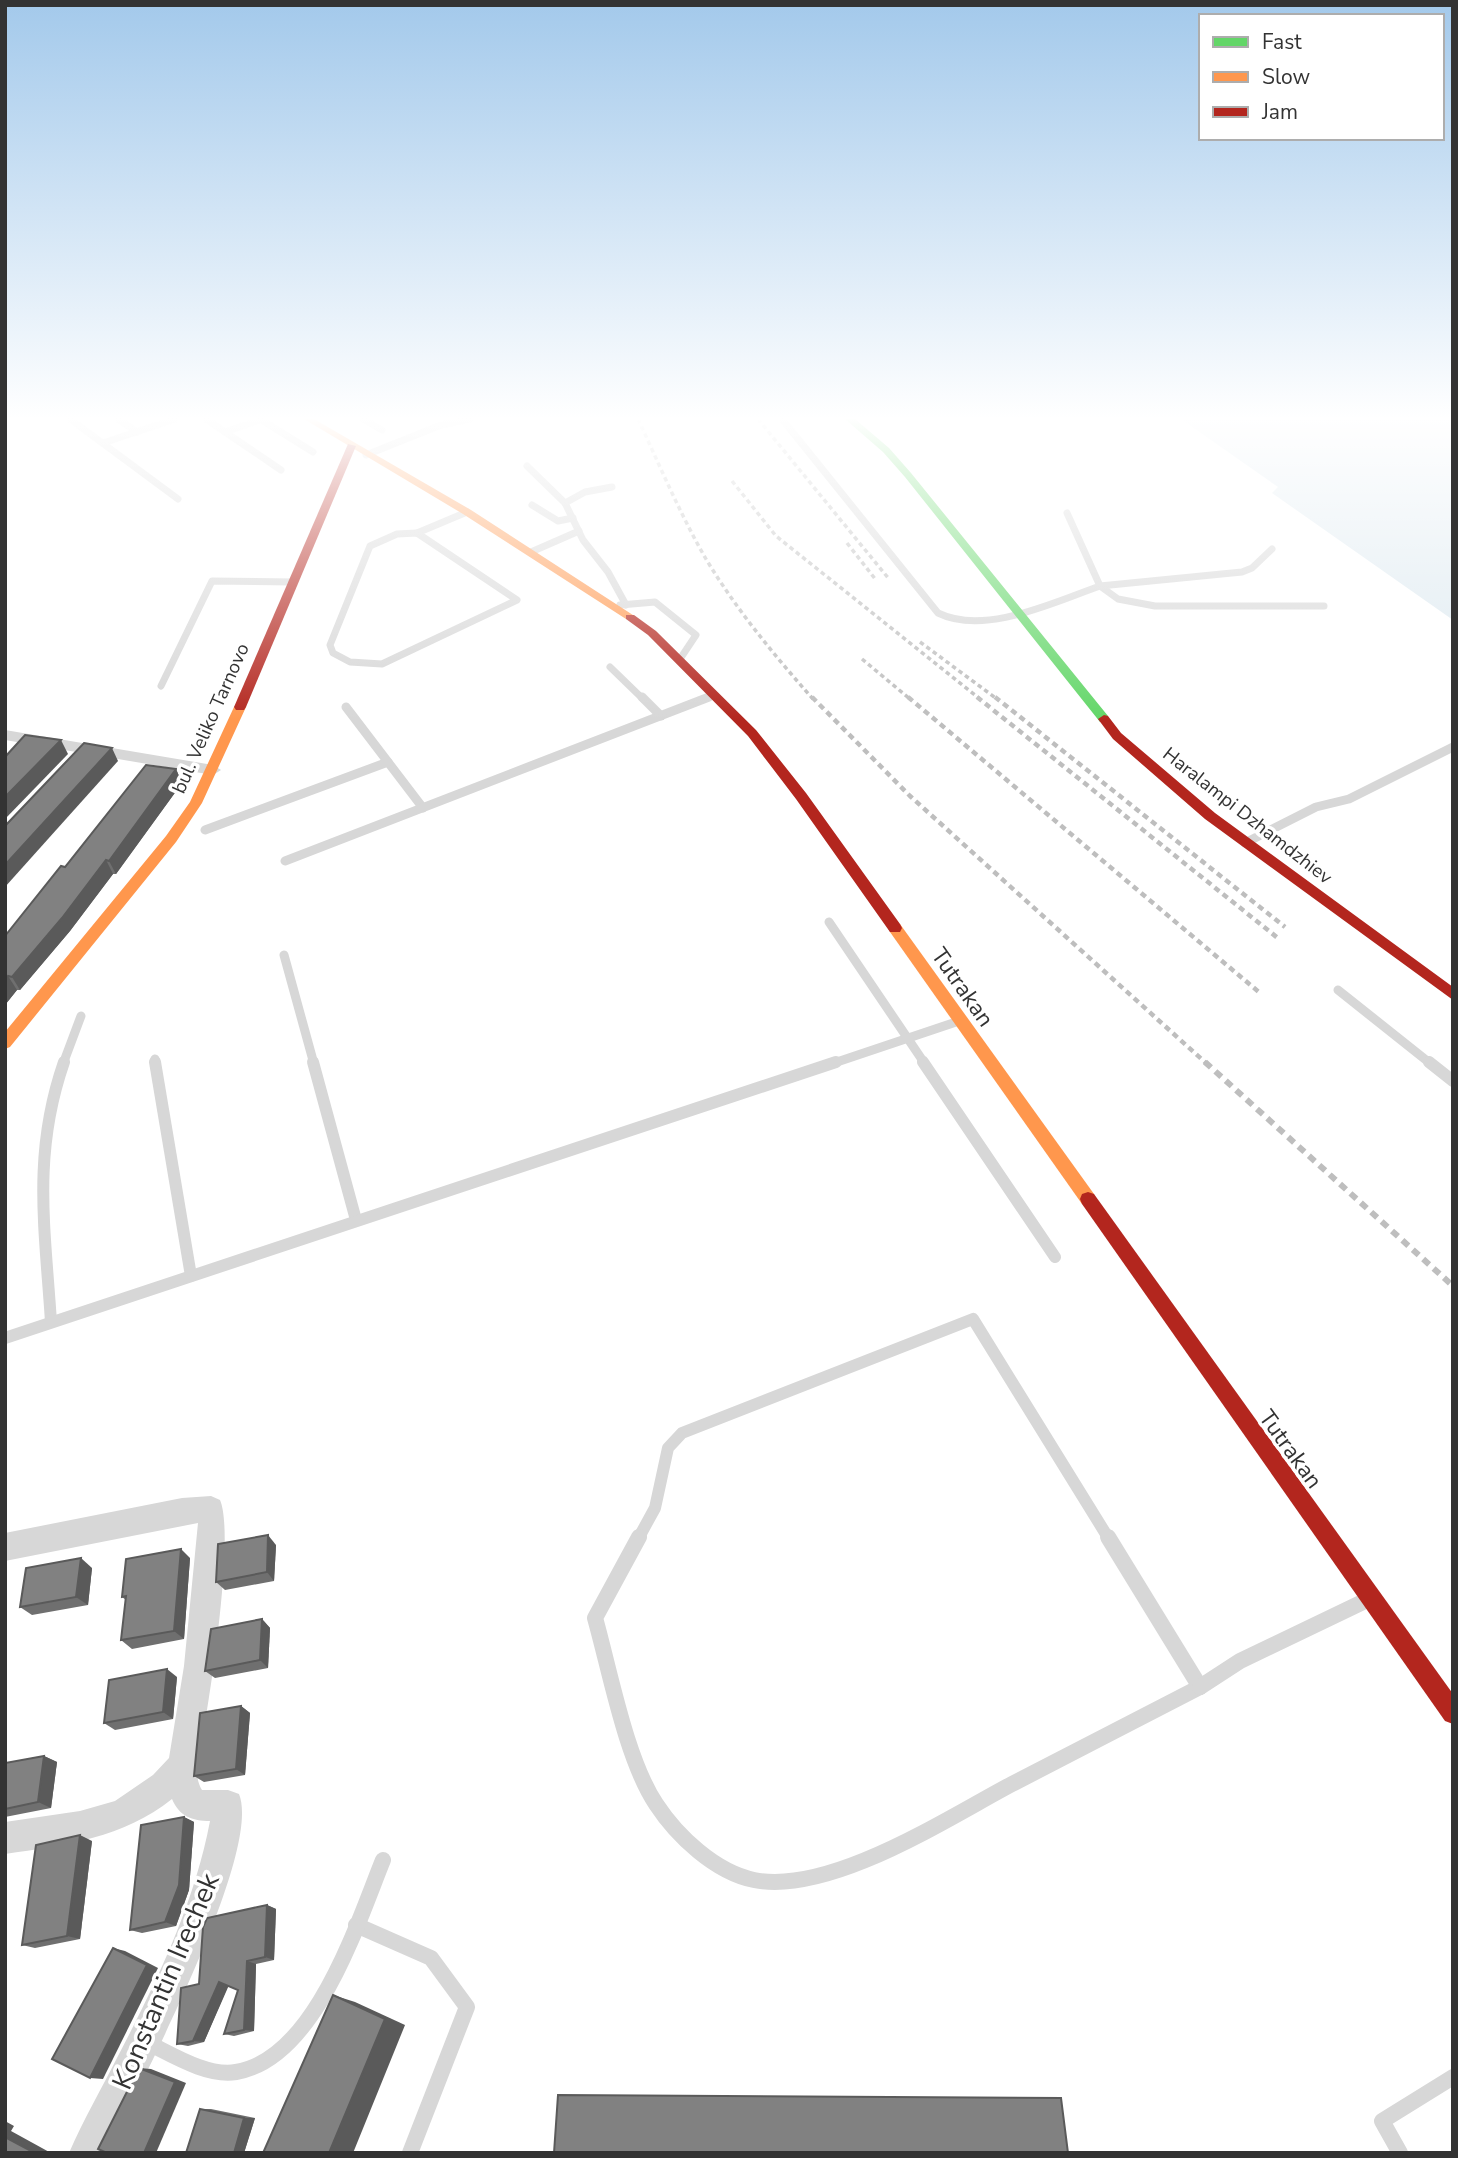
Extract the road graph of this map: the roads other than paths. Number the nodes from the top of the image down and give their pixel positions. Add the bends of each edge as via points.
1 (320, 520) edge
2 (449, 520) edge
3 (479, 520) edge
4 (574, 520) edge
5 (863, 520) edge
6 (943, 520) edge
7 (1070, 520) edge
8 (579, 531) junction
9 (417, 534) junction
10 (1272, 549) dead end
11 (531, 552) junction
12 (293, 582) junction
13 (1100, 586) junction
14 (621, 605) junction
15 (1324, 606) dead end
16 (1017, 613) junction
17 (680, 659) junction
18 (610, 667) dead end
19 (161, 687) dead end
20 (715, 695) junction
21 (346, 707) dead end
22 (661, 716) junction
23 (5, 735) edge
24 (1453, 747) edge
25 (86, 748) junction
26 (388, 762) junction
27 (68, 767) edge
28 (213, 770) junction
29 (422, 808) junction
30 (205, 830) dead end
31 (1245, 842) junction
32 (285, 860) dead end
33 (829, 922) dead end
34 (284, 955) dead end
35 (1338, 990) dead end
36 (1451, 992) edge
37 (81, 1016) dead end
38 (958, 1021) junction
39 (907, 1038) junction
40 (5, 1043) edge
41 (155, 1059) dead end
42 (1453, 1081) edge
43 (356, 1220) junction
44 (1055, 1257) dead end
45 (191, 1276) junction
46 (51, 1322) junction
47 (5, 1338) edge
48 (5, 1547) edge
49 (1371, 1598) junction
50 (1200, 1687) junction
51 (1453, 1713) edge
52 (183, 1766) junction
53 (5, 1838) edge
54 (383, 1860) dead end
55 (356, 1925) junction
56 (144, 2041) junction
57 (1453, 2077) edge
58 (87, 2153) edge
59 (410, 2153) edge
60 (1400, 2153) edge

1 - 12 street, bul. Veliko Tarnovo
2 - 9 lane
3 - 11 street, Tutrakan
4 - 8 lane
5 - 16 lane via 939,613 972,622
6 - 16 street, Haralampi Dzhamdzhiev
7 - 13 lane
8 - 11 lane
8 - 14 lane via 616,583
9 - 9 lane via 517,600 389,661 367,664 339,658 330,645 370,546 397,534
10 - 13 lane via 1242,572
11 - 14 street, Tutrakan
12 - 19 lane via 212,581
12 - 28 street, bul. Veliko Tarnovo
13 - 15 lane via 1118,598 1155,606
13 - 16 lane
14 - 17 street, Tutrakan
14 - 17 lane via 655,602 696,635
16 - 31 street, Haralampi Dzhamdzhiev via 1117,736
17 - 20 street, Tutrakan
18 - 22 lane
20 - 22 lane
20 - 38 street, Tutrakan via 752,733 801,796
21 - 26 lane
22 - 29 lane
23 - 25 street
24 - 31 lane via 1349,799 1316,807
25 - 27 street
25 - 28 street
26 - 29 lane
26 - 30 lane
28 - 40 street, bul. Veliko Tarnovo via 171,839
29 - 32 lane
31 - 36 street, Haralampi Dzhamdzhiev
33 - 39 lane
34 - 43 lane
35 - 42 lane
37 - 46 lane via 53,1094 45,1136
38 - 39 lane
38 - 49 street, Tutrakan
39 - 43 lane
39 - 44 lane
41 - 45 lane
43 - 45 lane
45 - 46 lane
46 - 47 lane
48 - 52 street via 211,1509 200,1657
49 - 50 lane via 1240,1661
49 - 51 street, Tutrakan
50 - 50 lane via 874,1856 832,1874 788,1881 750,1880 718,1866 682,1834 653,1799 595,1618 655,1508 668,1448 682,1433 973,1320
52 - 53 street via 164,1788 136,1808 97,1824
52 - 56 street, Konstantin Irechek via 185,1794 197,1806 228,1805 224,1836 206,1901
54 - 55 lane
55 - 56 lane via 302,2029 267,2062 235,2073 195,2064
55 - 59 lane via 431,1958 467,2007
56 - 58 street, Konstantin Irechek
57 - 60 lane via 1382,2121

